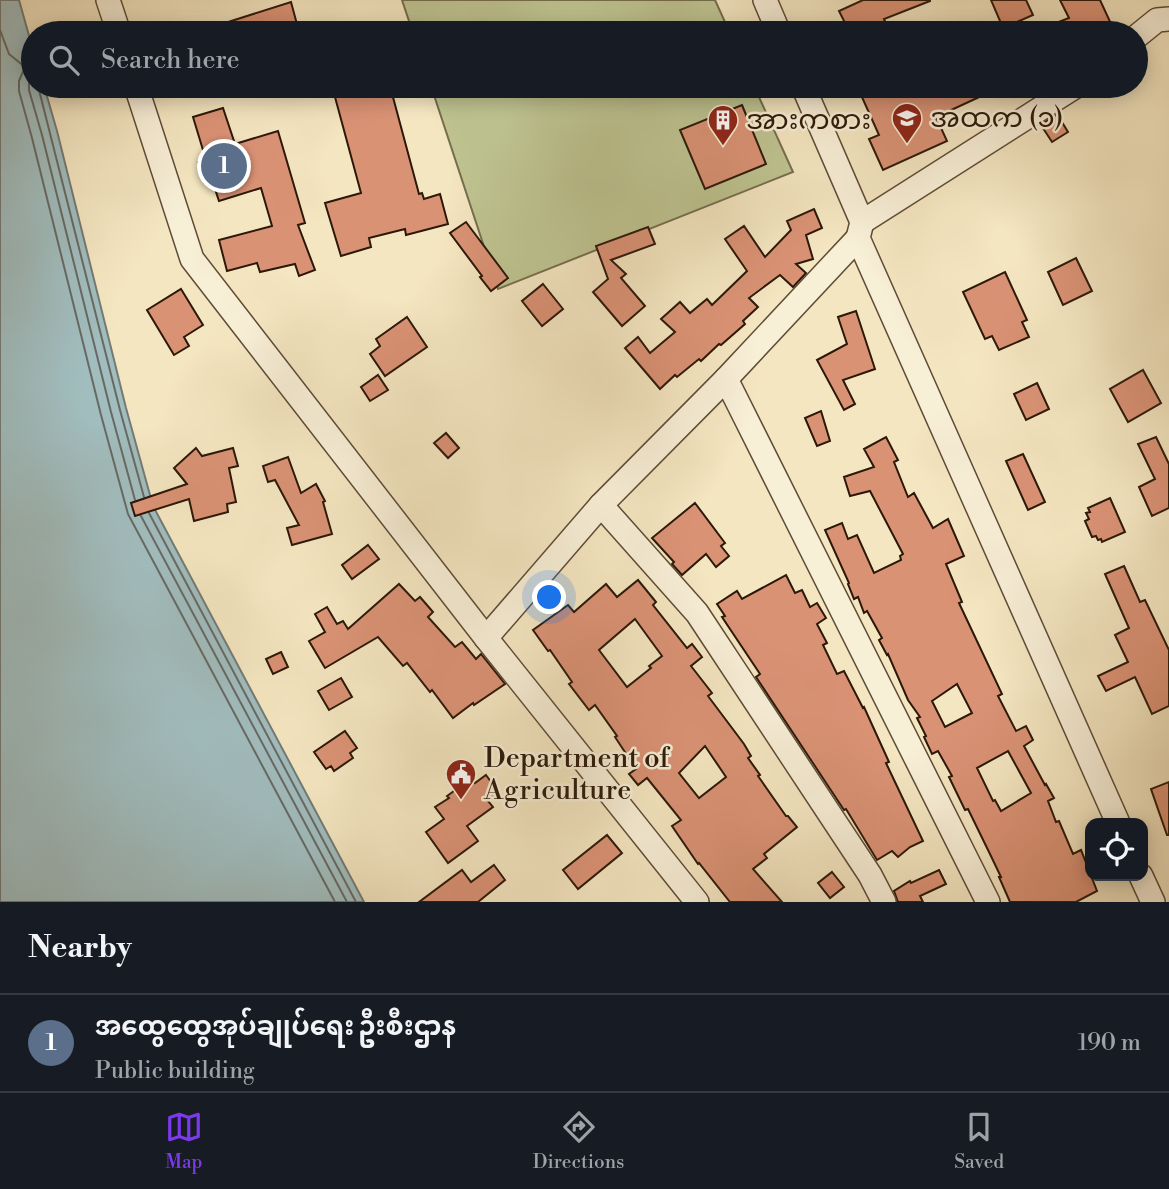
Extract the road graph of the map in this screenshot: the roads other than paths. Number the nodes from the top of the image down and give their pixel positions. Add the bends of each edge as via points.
1 (108, 0) edge
2 (765, 0) edge
3 (1169, 19) edge
4 (115, 21) edge
5 (774, 21) edge
6 (1148, 27) edge
7 (140, 98) edge
8 (808, 98) edge
9 (1058, 98) edge
10 (860, 230) junction
11 (726, 379) junction
12 (601, 505) junction
13 (486, 638) junction
14 (1116, 818) edge
15 (1143, 881) edge
16 (697, 902) edge
17 (884, 902) edge
18 (988, 902) edge
19 (1153, 902) edge

1 - 4 street
2 - 5 street
3 - 6 street
7 - 13 street via 192,259
8 - 10 street
9 - 10 street
10 - 11 street
10 - 14 street
11 - 12 street
11 - 18 street
12 - 13 street
12 - 17 street via 697,613
13 - 16 street
15 - 19 street

